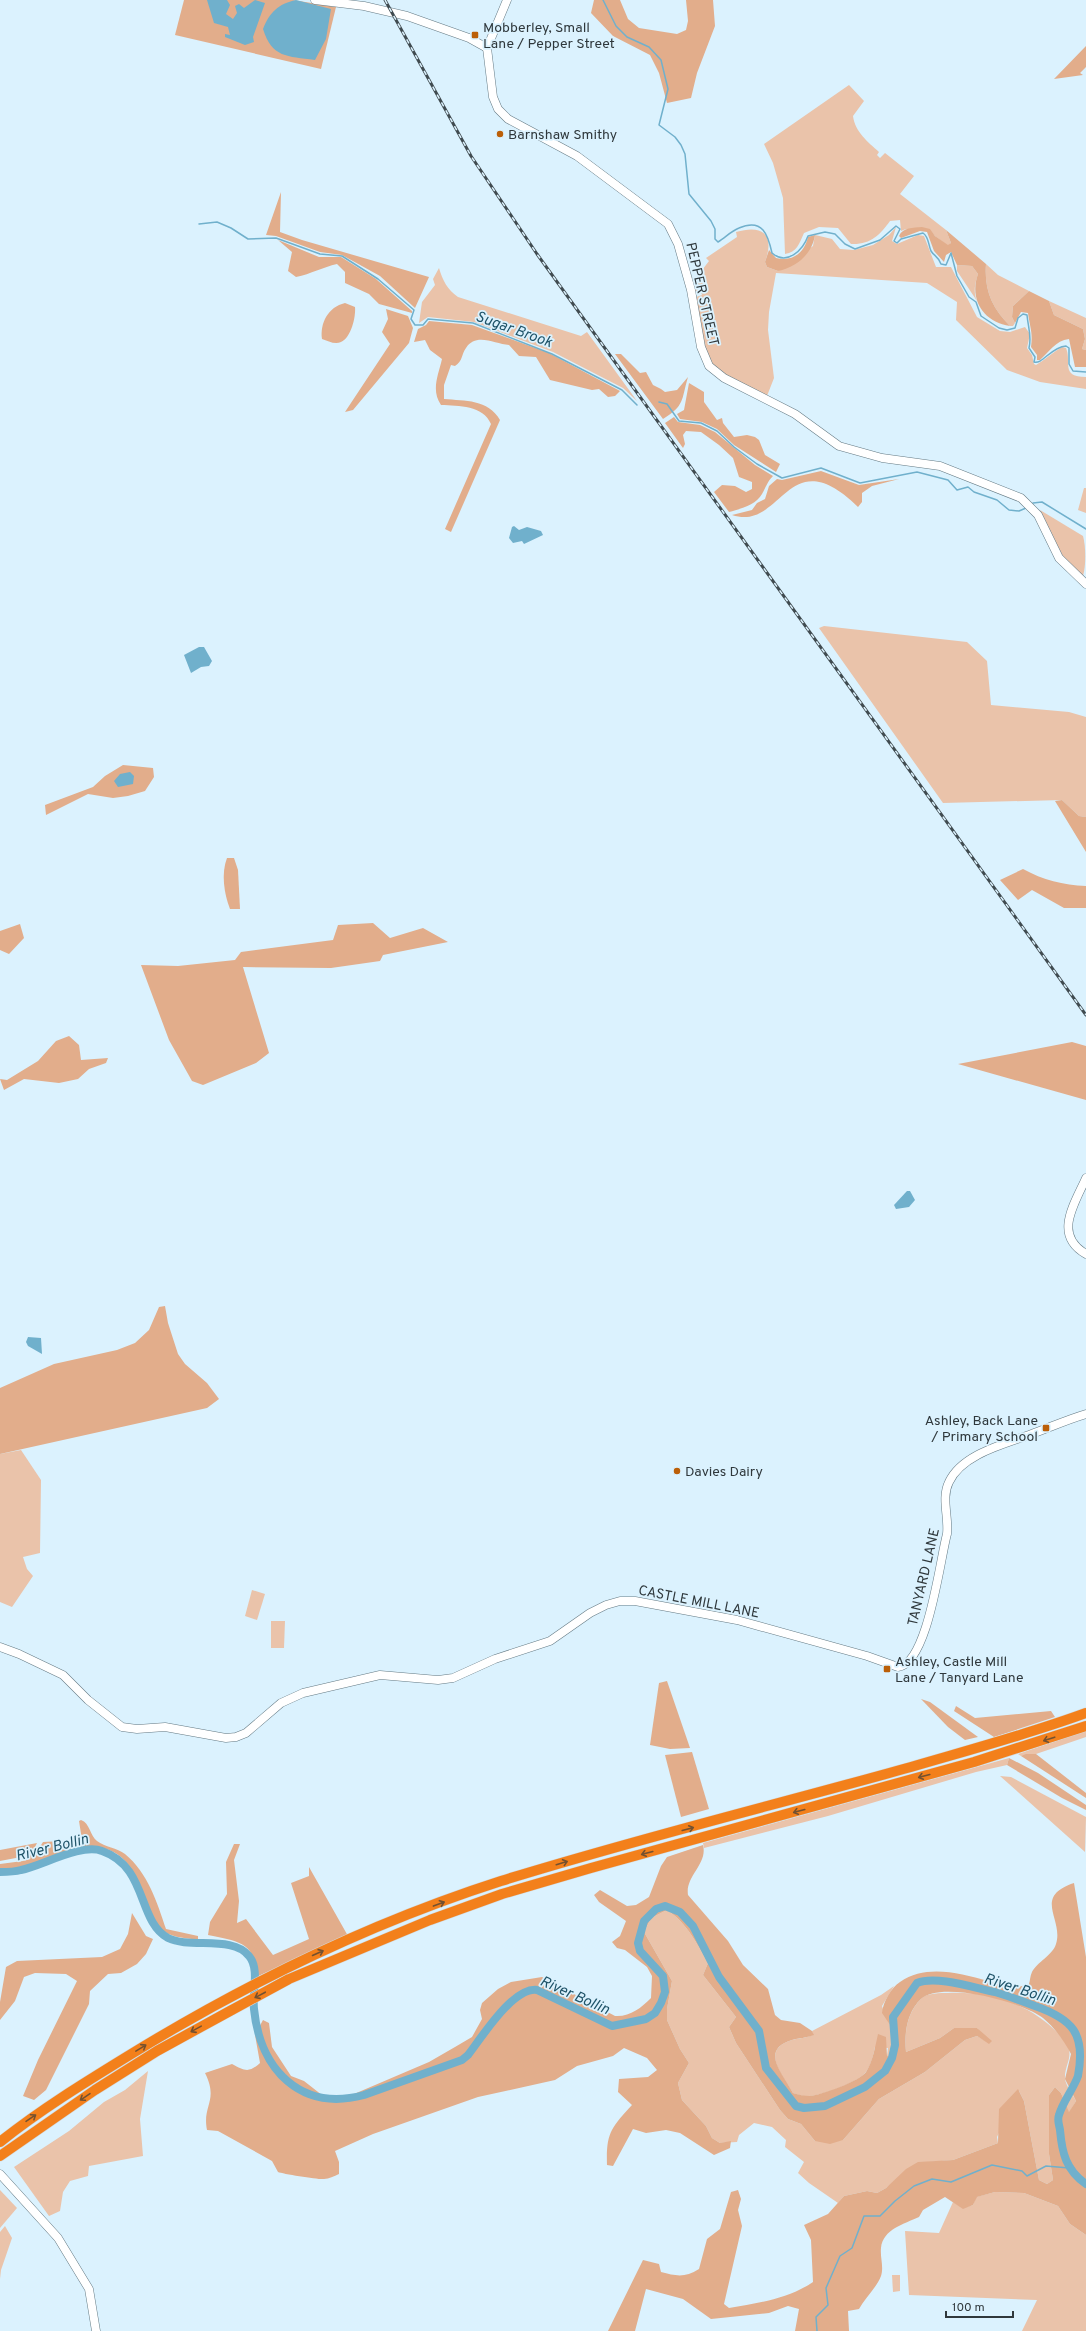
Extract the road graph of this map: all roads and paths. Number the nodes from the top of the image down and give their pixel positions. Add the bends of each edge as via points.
1 (315, 0) edge
2 (507, 0) edge
3 (487, 48) junction
4 (1086, 584) edge
5 (1086, 1178) edge
6 (1086, 1254) edge
7 (1086, 1414) edge
8 (0, 1647) edge
9 (898, 1667) joint
10 (1086, 1713) edge
11 (1086, 1726) edge
12 (0, 2142) edge
13 (0, 2156) edge
14 (1, 2175) edge
15 (96, 2331) edge

1 - 3 street via 364,6 408,16 469,38
2 - 3 street, PEPPER STREET
3 - 4 street, PEPPER STREET via 493,97 503,114 577,156 662,219 672,230 691,290 704,357 709,366 724,378 795,414 839,446 882,458 940,466 1021,498 1038,515 1059,558
5 - 6 street via 1068,1232 1073,1245
7 - 9 street, TANYARD LANE via 983,1451 957,1471 949,1481 945,1494 947,1528 932,1608 912,1659 908,1665
8 - 9 street, CASTLE MILL LANE via 63,1675 88,1700 122,1727 165,1727 226,1738 246,1733 281,1703 303,1693 380,1675 438,1680 453,1678 494,1658 550,1641 590,1613 620,1601 635,1601 737,1620
12 -> 10 highway via 19,2126 87,2081 224,2000 283,1969 374,1929 499,1882 970,1750
11 -> 13 highway via 974,1762 502,1894 356,1950 289,1979 157,2051 95,2090
14 - 15 street via 58,2238 89,2289

